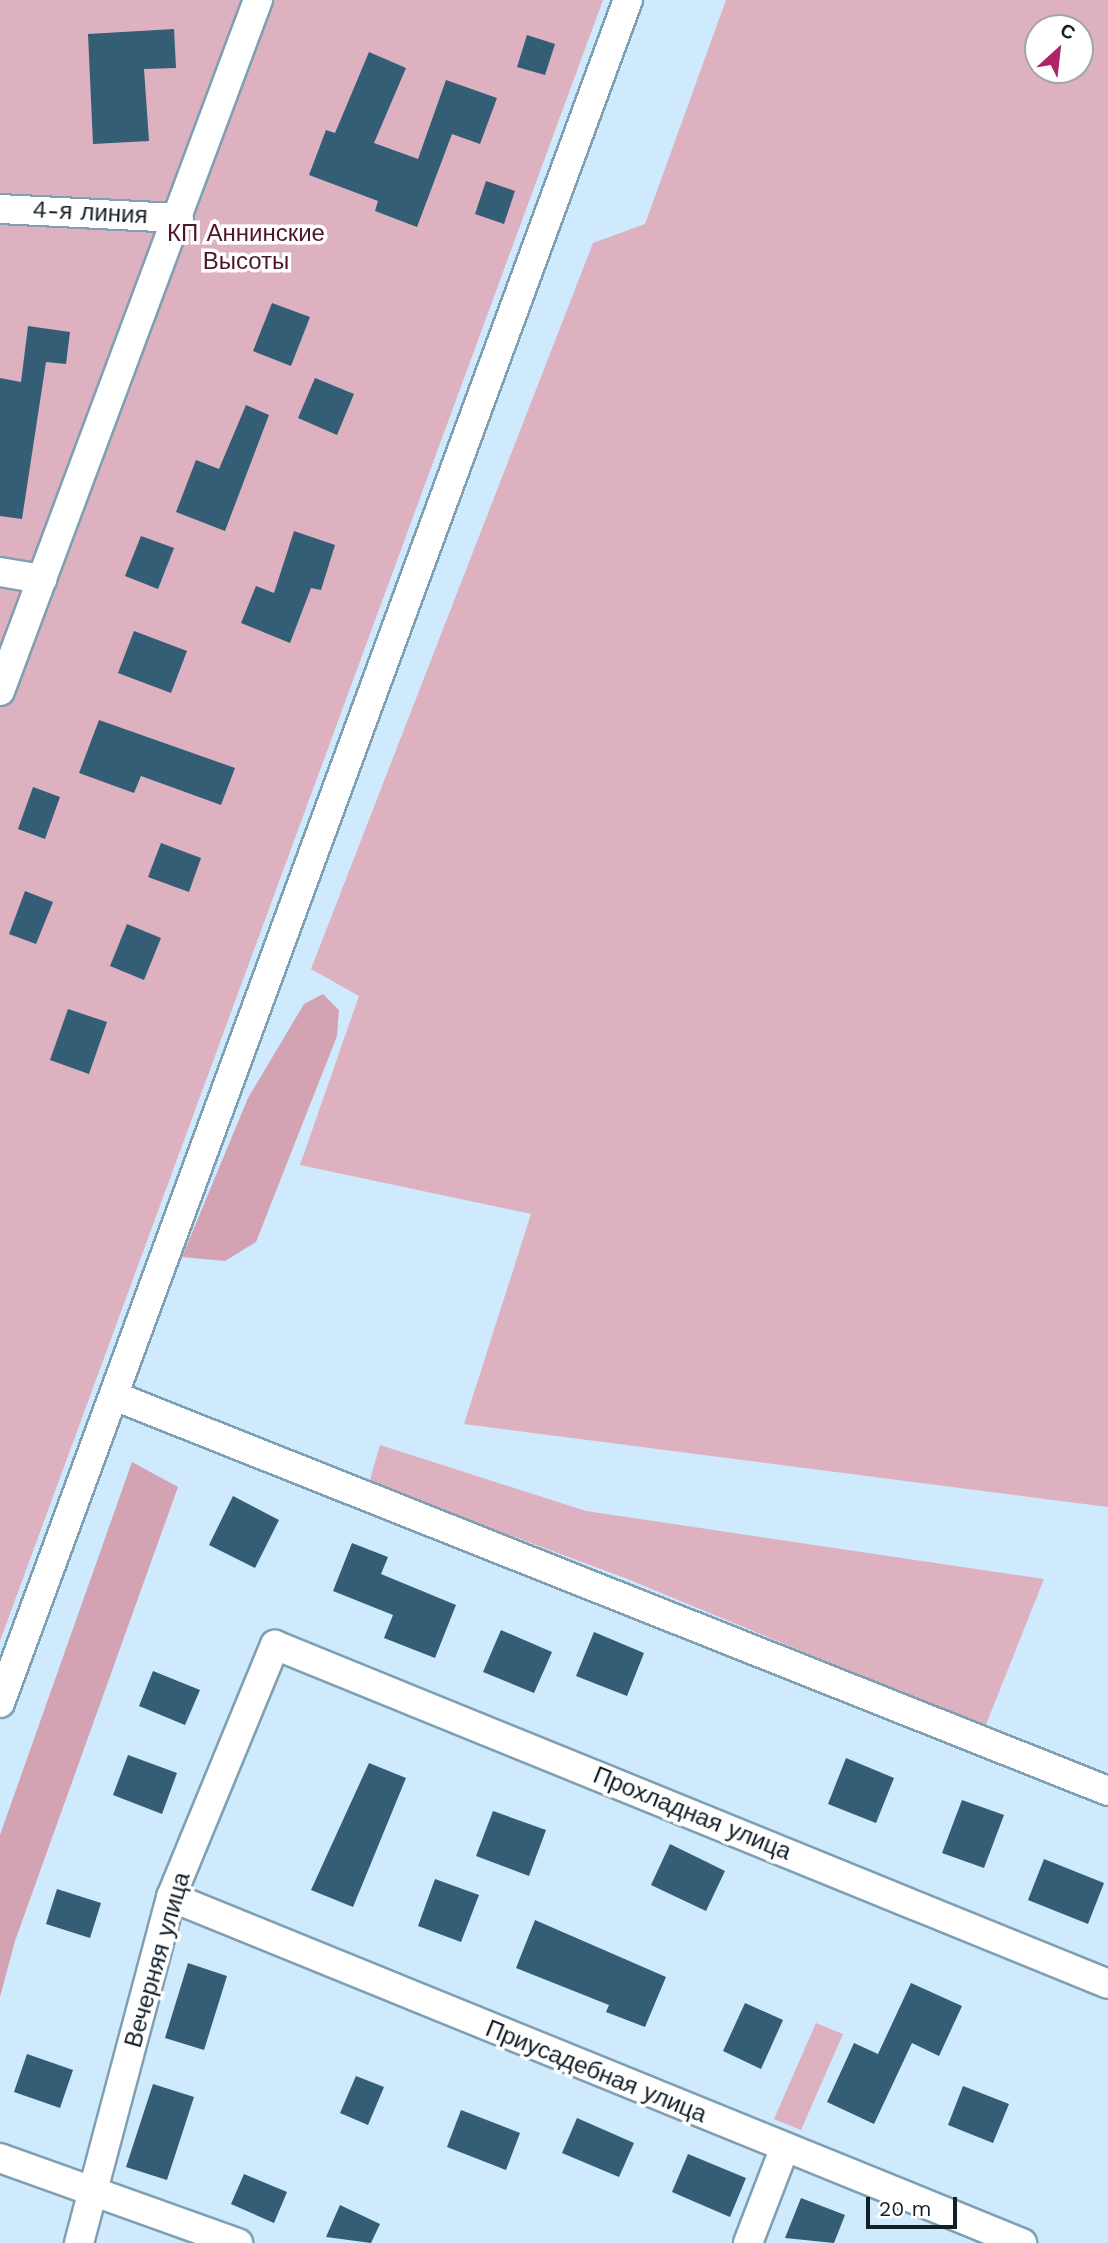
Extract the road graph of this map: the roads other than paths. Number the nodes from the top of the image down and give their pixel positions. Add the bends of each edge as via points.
1 (258, 0) edge
2 (628, 0) edge
3 (0, 209) edge
4 (179, 218) junction
5 (0, 572) edge
6 (42, 579) junction
7 (0, 691) edge
8 (117, 1397) junction
9 (275, 1646) joint
10 (0, 1703) edge
11 (1108, 1791) edge
12 (172, 1898) junction
13 (1108, 1984) edge
14 (784, 2149) junction
15 (0, 2158) edge
16 (97, 2190) junction
17 (79, 2243) edge
18 (238, 2243) edge
19 (748, 2243) edge
20 (1022, 2243) edge

1 - 4 street
2 - 8 street
3 - 4 street, 4-я линия
4 - 6 street
5 - 6 street
6 - 7 street
8 - 10 street
8 - 11 street
9 - 12 street, Вечерняя улица
9 - 13 street, Прохладная улица
12 - 14 street, Приусадебная улица
12 - 16 street, Вечерняя улица
14 - 19 street
14 - 20 street, Приусадебная улица
15 - 16 street
16 - 17 street, Вечерняя улица
16 - 18 street

